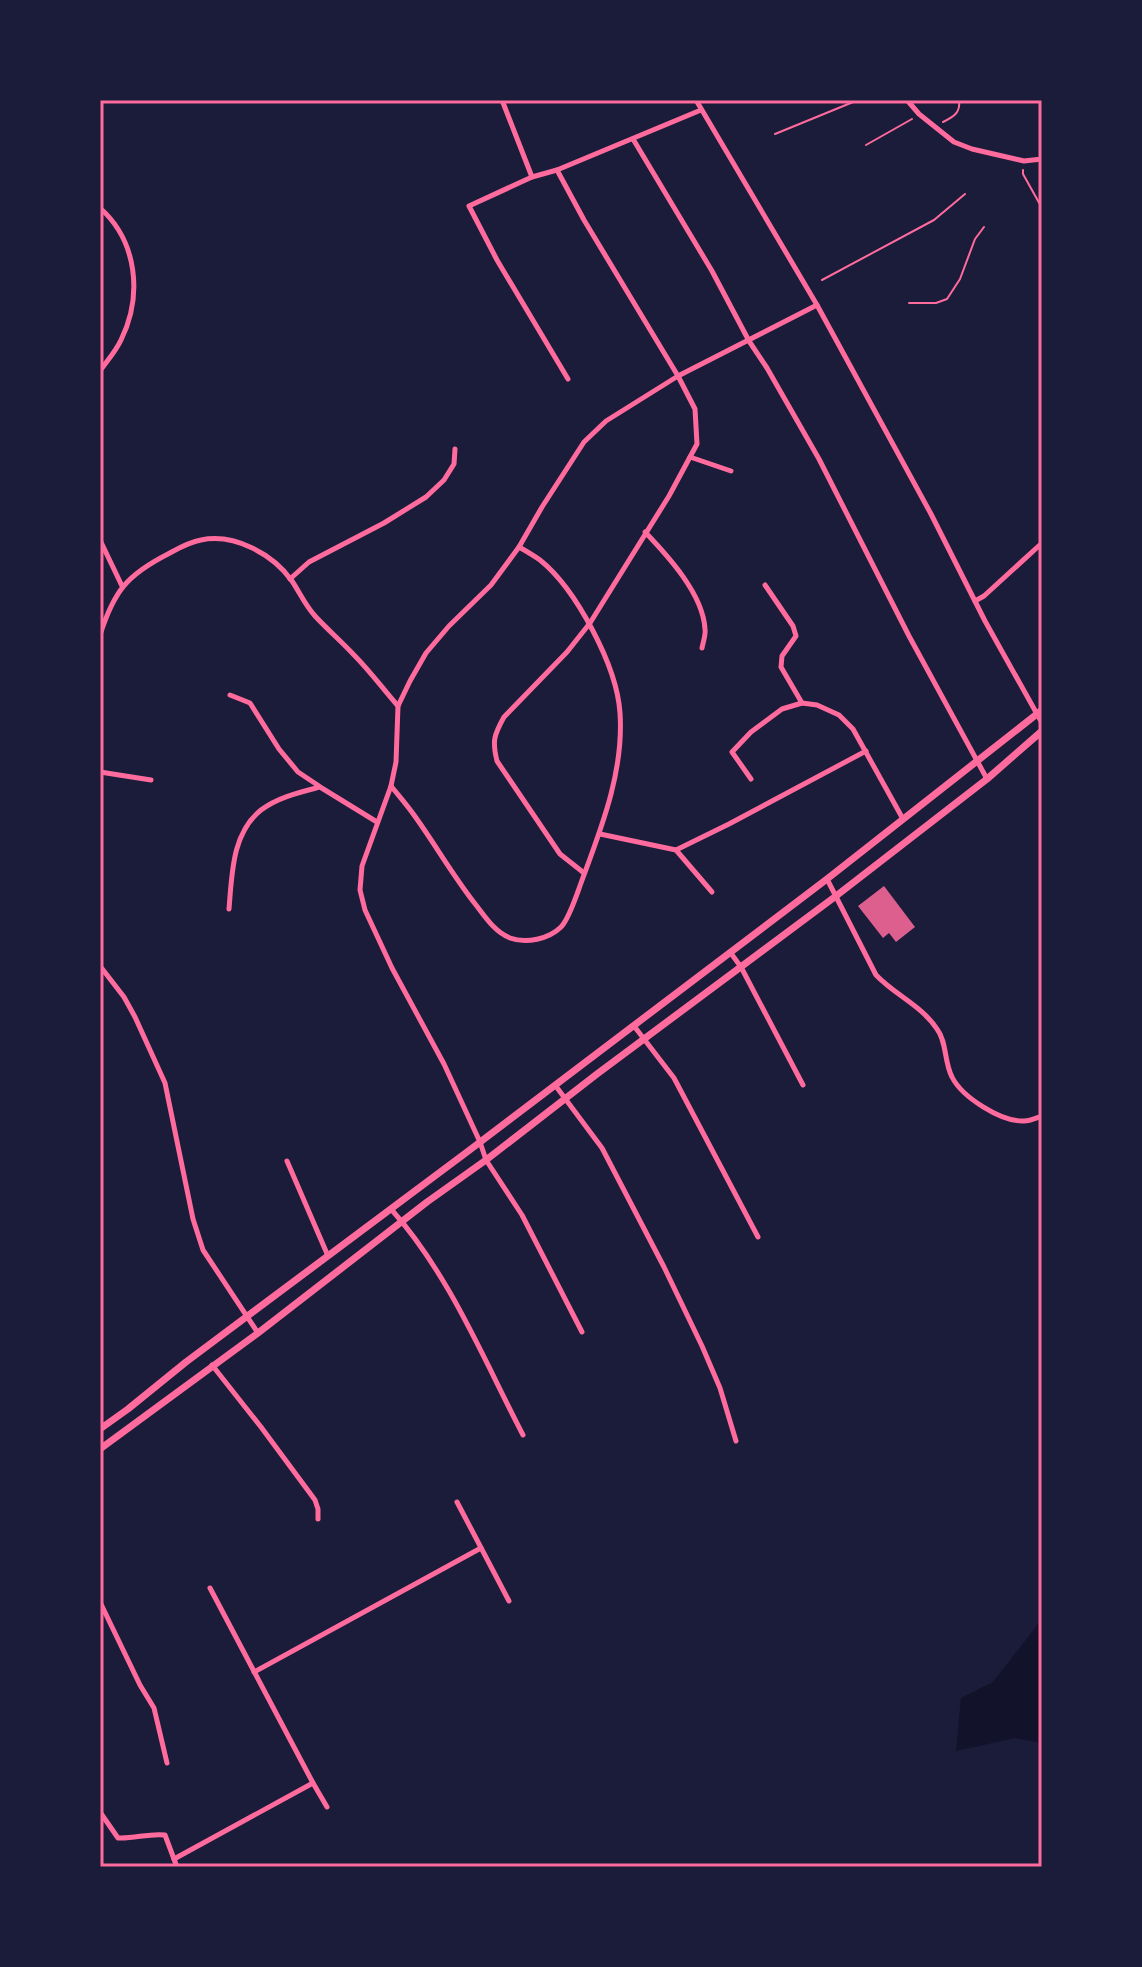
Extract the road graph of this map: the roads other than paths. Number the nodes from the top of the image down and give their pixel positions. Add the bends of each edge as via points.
1 (502, 100) edge
2 (696, 100) edge
3 (907, 100) edge
4 (701, 110) junction
5 (633, 139) junction
6 (1042, 159) edge
7 (557, 170) junction
8 (532, 177) junction
9 (100, 208) edge
10 (817, 305) junction
11 (749, 341) junction
12 (100, 371) edge
13 (678, 376) junction
14 (568, 379) dead end
15 (455, 449) dead end
16 (690, 457) junction
17 (731, 471) dead end
18 (645, 532) junction
19 (100, 540) edge
20 (1042, 543) edge
21 (519, 547) junction
22 (290, 579) junction
23 (765, 585) dead end
24 (122, 586) junction
25 (975, 601) junction
26 (590, 623) junction
27 (100, 635) edge
28 (702, 648) dead end
29 (230, 695) dead end
30 (802, 703) junction
31 (398, 706) junction
32 (1039, 713) edge
33 (1042, 723) edge
34 (1042, 731) edge
35 (866, 751) junction
36 (977, 761) junction
37 (100, 772) edge
38 (751, 779) dead end
39 (987, 779) junction
40 (151, 780) dead end
41 (391, 786) junction
42 (320, 787) junction
43 (903, 819) junction
44 (377, 822) junction
45 (600, 834) junction
46 (676, 850) junction
47 (584, 873) junction
48 (827, 879) junction
49 (712, 892) dead end
50 (836, 896) junction
51 (229, 909) dead end
52 (730, 952) junction
53 (100, 966) edge
54 (741, 967) junction
55 (634, 1025) junction
56 (645, 1040) junction
57 (555, 1085) junction
58 (803, 1085) dead end
59 (566, 1099) junction
60 (1042, 1116) edge
61 (480, 1142) junction
62 (486, 1160) junction
63 (287, 1161) dead end
64 (391, 1209) junction
65 (402, 1221) junction
66 (758, 1237) dead end
67 (328, 1256) junction
68 (248, 1316) junction
69 (582, 1332) dead end
70 (258, 1333) junction
71 (212, 1365) junction
72 (100, 1429) edge
73 (523, 1435) dead end
74 (736, 1441) dead end
75 (100, 1449) edge
76 (457, 1502) dead end
77 (318, 1519) dead end
78 (481, 1548) junction
79 (210, 1588) dead end
80 (509, 1601) dead end
81 (100, 1602) edge
82 (254, 1672) junction
83 (167, 1763) dead end
84 (313, 1783) junction
85 (327, 1807) dead end
86 (100, 1812) edge
87 (174, 1859) junction
88 (177, 1867) edge

1 - 8 street
2 - 4 street
3 - 6 street via 963,146 1024,161
4 - 5 street
4 - 10 street
5 - 7 street
5 - 11 street
7 - 8 street
7 - 13 street
8 - 14 street via 469,206
9 - 12 street via 125,241 134,277 131,313 121,341
10 - 11 street
10 - 25 street
11 - 13 street
11 - 36 street via 819,459
13 - 16 street via 695,409 697,444
13 - 21 street via 606,421 584,442
15 - 22 street via 454,464 426,497 309,562
16 - 17 street
16 - 18 street
18 - 26 street
18 - 28 street via 684,575 706,630
19 - 24 street
20 - 25 street
21 - 26 street via 567,588
21 - 31 street via 491,585 426,653
22 - 24 street via 246,545 205,539 138,571
22 - 31 street via 307,607
23 - 30 street via 793,626 796,636 781,667
24 - 27 street
25 - 32 street
26 - 45 street via 610,669 620,711 614,781
26 - 47 street via 504,717 493,744 497,761 560,854
29 - 42 street via 250,703 298,772
30 - 35 street via 839,715
30 - 38 street via 782,709 732,752
31 - 41 street
32 - 33 street
32 - 36 main road
34 - 39 main road
35 - 43 street
35 - 46 street
36 - 39 street
36 - 43 main road
37 - 40 street
39 - 50 main road
41 - 44 street
41 - 47 street via 484,916 508,937 543,938 562,927
42 - 44 street
42 - 51 street via 262,809 246,826 236,848
43 - 48 main road
44 - 61 street via 362,866 365,910
45 - 46 street
45 - 47 street
46 - 49 street
48 - 50 street
48 - 52 main road
50 - 54 main road
50 - 60 street via 876,975 939,1031 951,1076 964,1093 1013,1120
52 - 54 street
52 - 55 main road
53 - 68 street via 124,997 165,1083 203,1250
54 - 56 main road
54 - 58 street
55 - 56 street
55 - 57 main road
56 - 59 main road
56 - 66 street via 674,1078
57 - 59 street
57 - 61 main road
59 - 62 main road
59 - 74 street via 602,1148 664,1267 720,1388
61 - 62 street
61 - 64 main road
62 - 65 main road
62 - 69 street via 522,1215
63 - 67 street
64 - 65 street
64 - 67 main road
65 - 70 main road
65 - 73 street via 430,1258
67 - 68 main road
68 - 70 street
68 - 72 main road
70 - 71 main road
71 - 75 main road
71 - 77 street via 315,1500
76 - 78 street
78 - 80 street
78 - 82 street
79 - 82 street
81 - 83 street via 154,1708
82 - 84 street
84 - 85 street
84 - 87 street
86 - 87 street via 118,1838 165,1835
87 - 88 street

